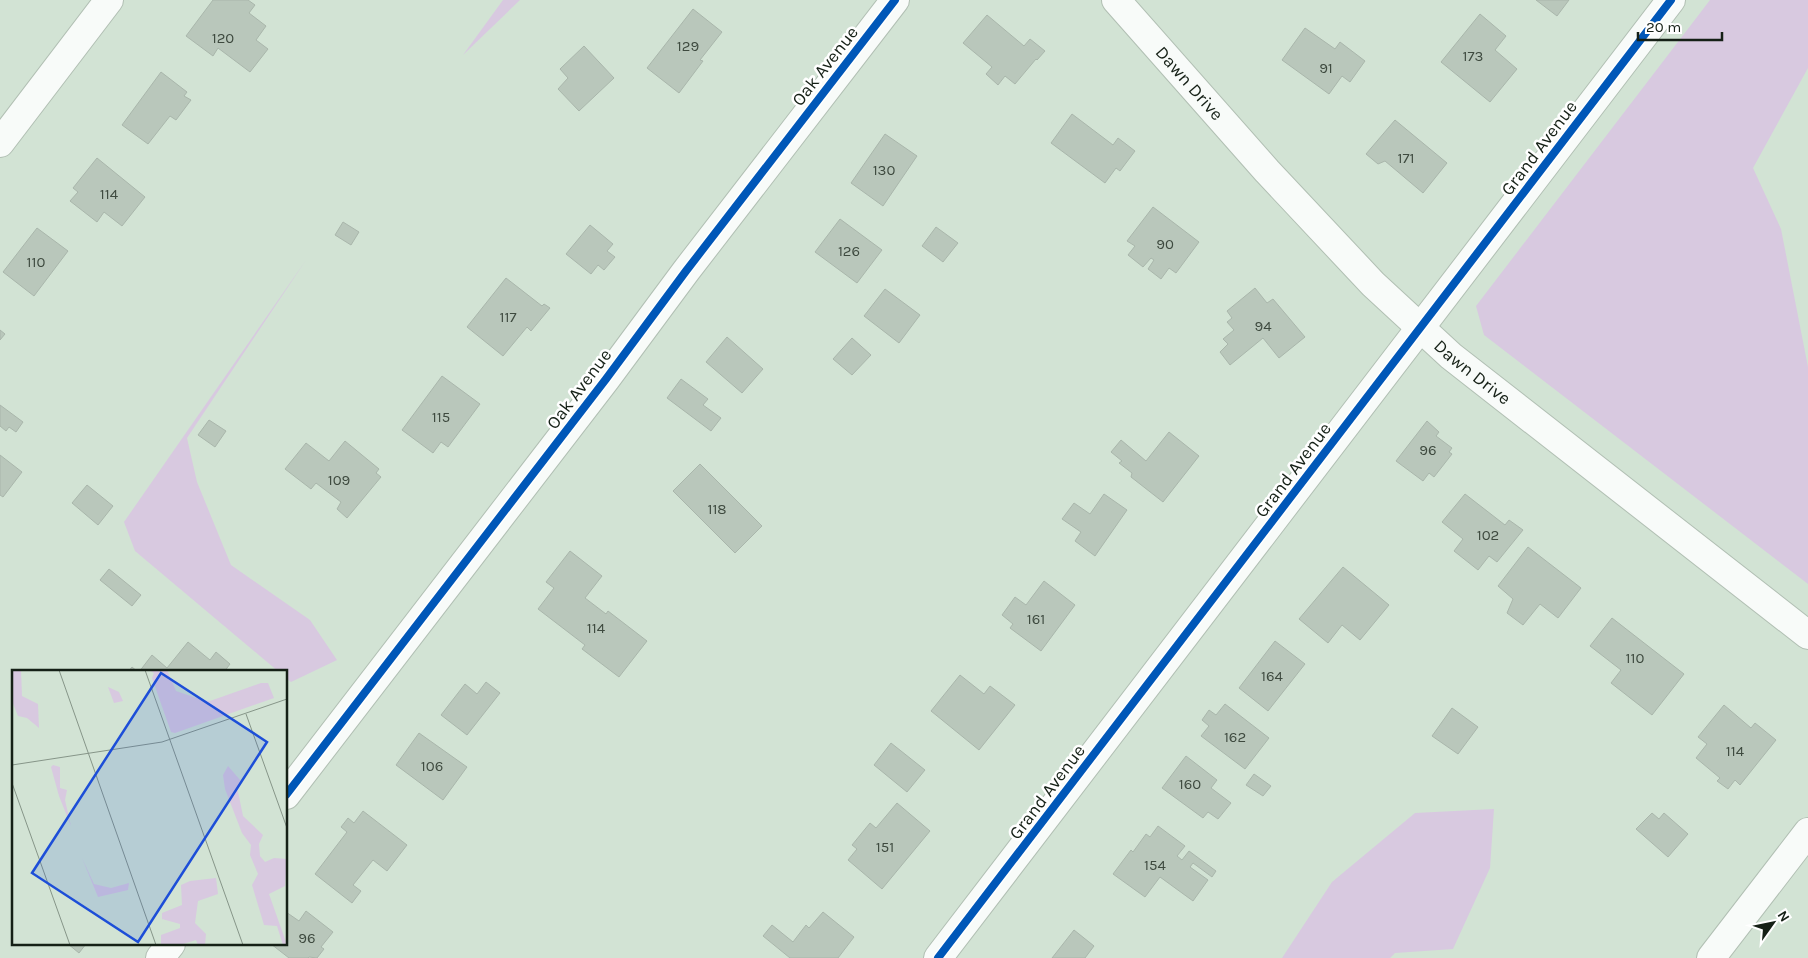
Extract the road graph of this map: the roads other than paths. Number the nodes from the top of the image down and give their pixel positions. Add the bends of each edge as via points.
1 (109, 0) edge
2 (895, 0) edge
3 (1116, 0) edge
4 (1671, 0) edge
5 (0, 144) edge
6 (1422, 328) junction
7 (1808, 636) edge
8 (288, 791) edge
9 (1808, 832) edge
10 (169, 946) edge
11 (160, 958) edge
12 (938, 958) edge
13 (1711, 958) edge

1 - 5 street
2 - 8 street, Oak Avenue
3 - 6 street, Dawn Drive via 1267,171 1373,284
4 - 6 street, Grand Avenue
6 - 7 street, Dawn Drive via 1451,356
6 - 12 street, Grand Avenue
9 - 13 street
10 - 11 street

